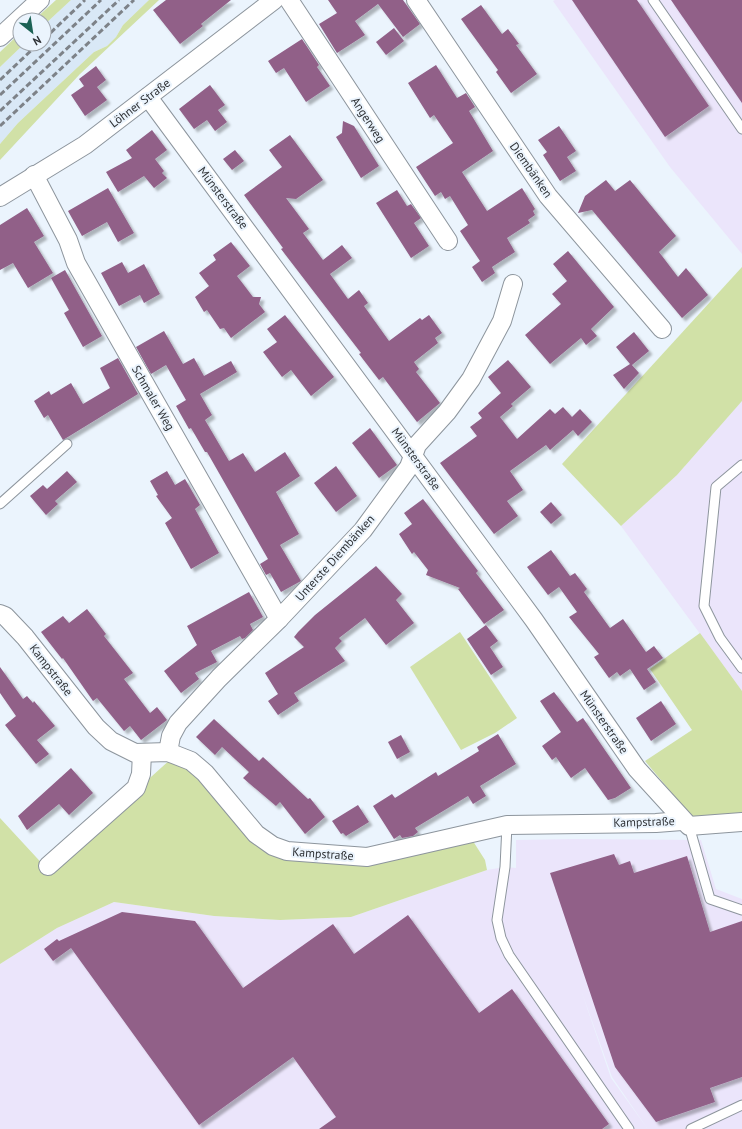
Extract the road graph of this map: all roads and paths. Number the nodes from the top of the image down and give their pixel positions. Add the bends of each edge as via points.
1 (40, 0) edge
2 (274, 0) edge
3 (289, 0) edge
4 (416, 0) edge
5 (653, 0) edge
6 (0, 37) edge
7 (148, 97) junction
8 (742, 129) edge
9 (34, 175) junction
10 (0, 196) edge
11 (448, 241) dead end
12 (513, 284) dead end
13 (662, 329) dead end
14 (68, 444) dead end
15 (413, 455) junction
16 (742, 465) edge
17 (0, 504) edge
18 (0, 614) edge
19 (279, 619) junction
20 (742, 668) edge
21 (168, 752) junction
22 (142, 753) junction
23 (742, 822) edge
24 (685, 823) junction
25 (507, 825) junction
26 (48, 866) dead end
27 (742, 910) edge
28 (742, 1105) edge
29 (629, 1129) edge
30 (691, 1129) edge

1 - 6 street
2 - 7 street, Löhner Straße
3 - 11 street, Angerweg
4 - 13 street, Diembänken via 548,196
5 - 8 lane
7 - 9 street, Löhner Straße via 85,145
7 - 15 street, Münsterstraße
9 - 10 street, Löhner Straße
9 - 19 street, Schmaler Weg via 68,240 76,263
12 - 15 street, Unterste Diembänken via 502,321 471,379 447,412 417,445
14 - 17 lane
15 - 19 street, Unterste Diembänken via 408,467 362,530
15 - 24 street, Münsterstraße via 534,620 637,769
16 - 20 lane via 716,487 704,606 720,638
18 - 22 street, Kampstraße via 25,637 96,727 111,741 135,753
19 - 21 street, Unterste Diembänken via 178,723 171,736
21 - 22 street, Kampstraße
21 - 25 street, Kampstraße via 191,761 205,773 256,834 273,846 287,851 367,857
22 - 26 street via 141,774 136,788
23 - 24 street, Kampstraße
24 - 25 street, Kampstraße
24 - 27 lane via 710,899
25 - 29 lane via 505,867 497,920 501,938 509,955
28 - 30 lane

